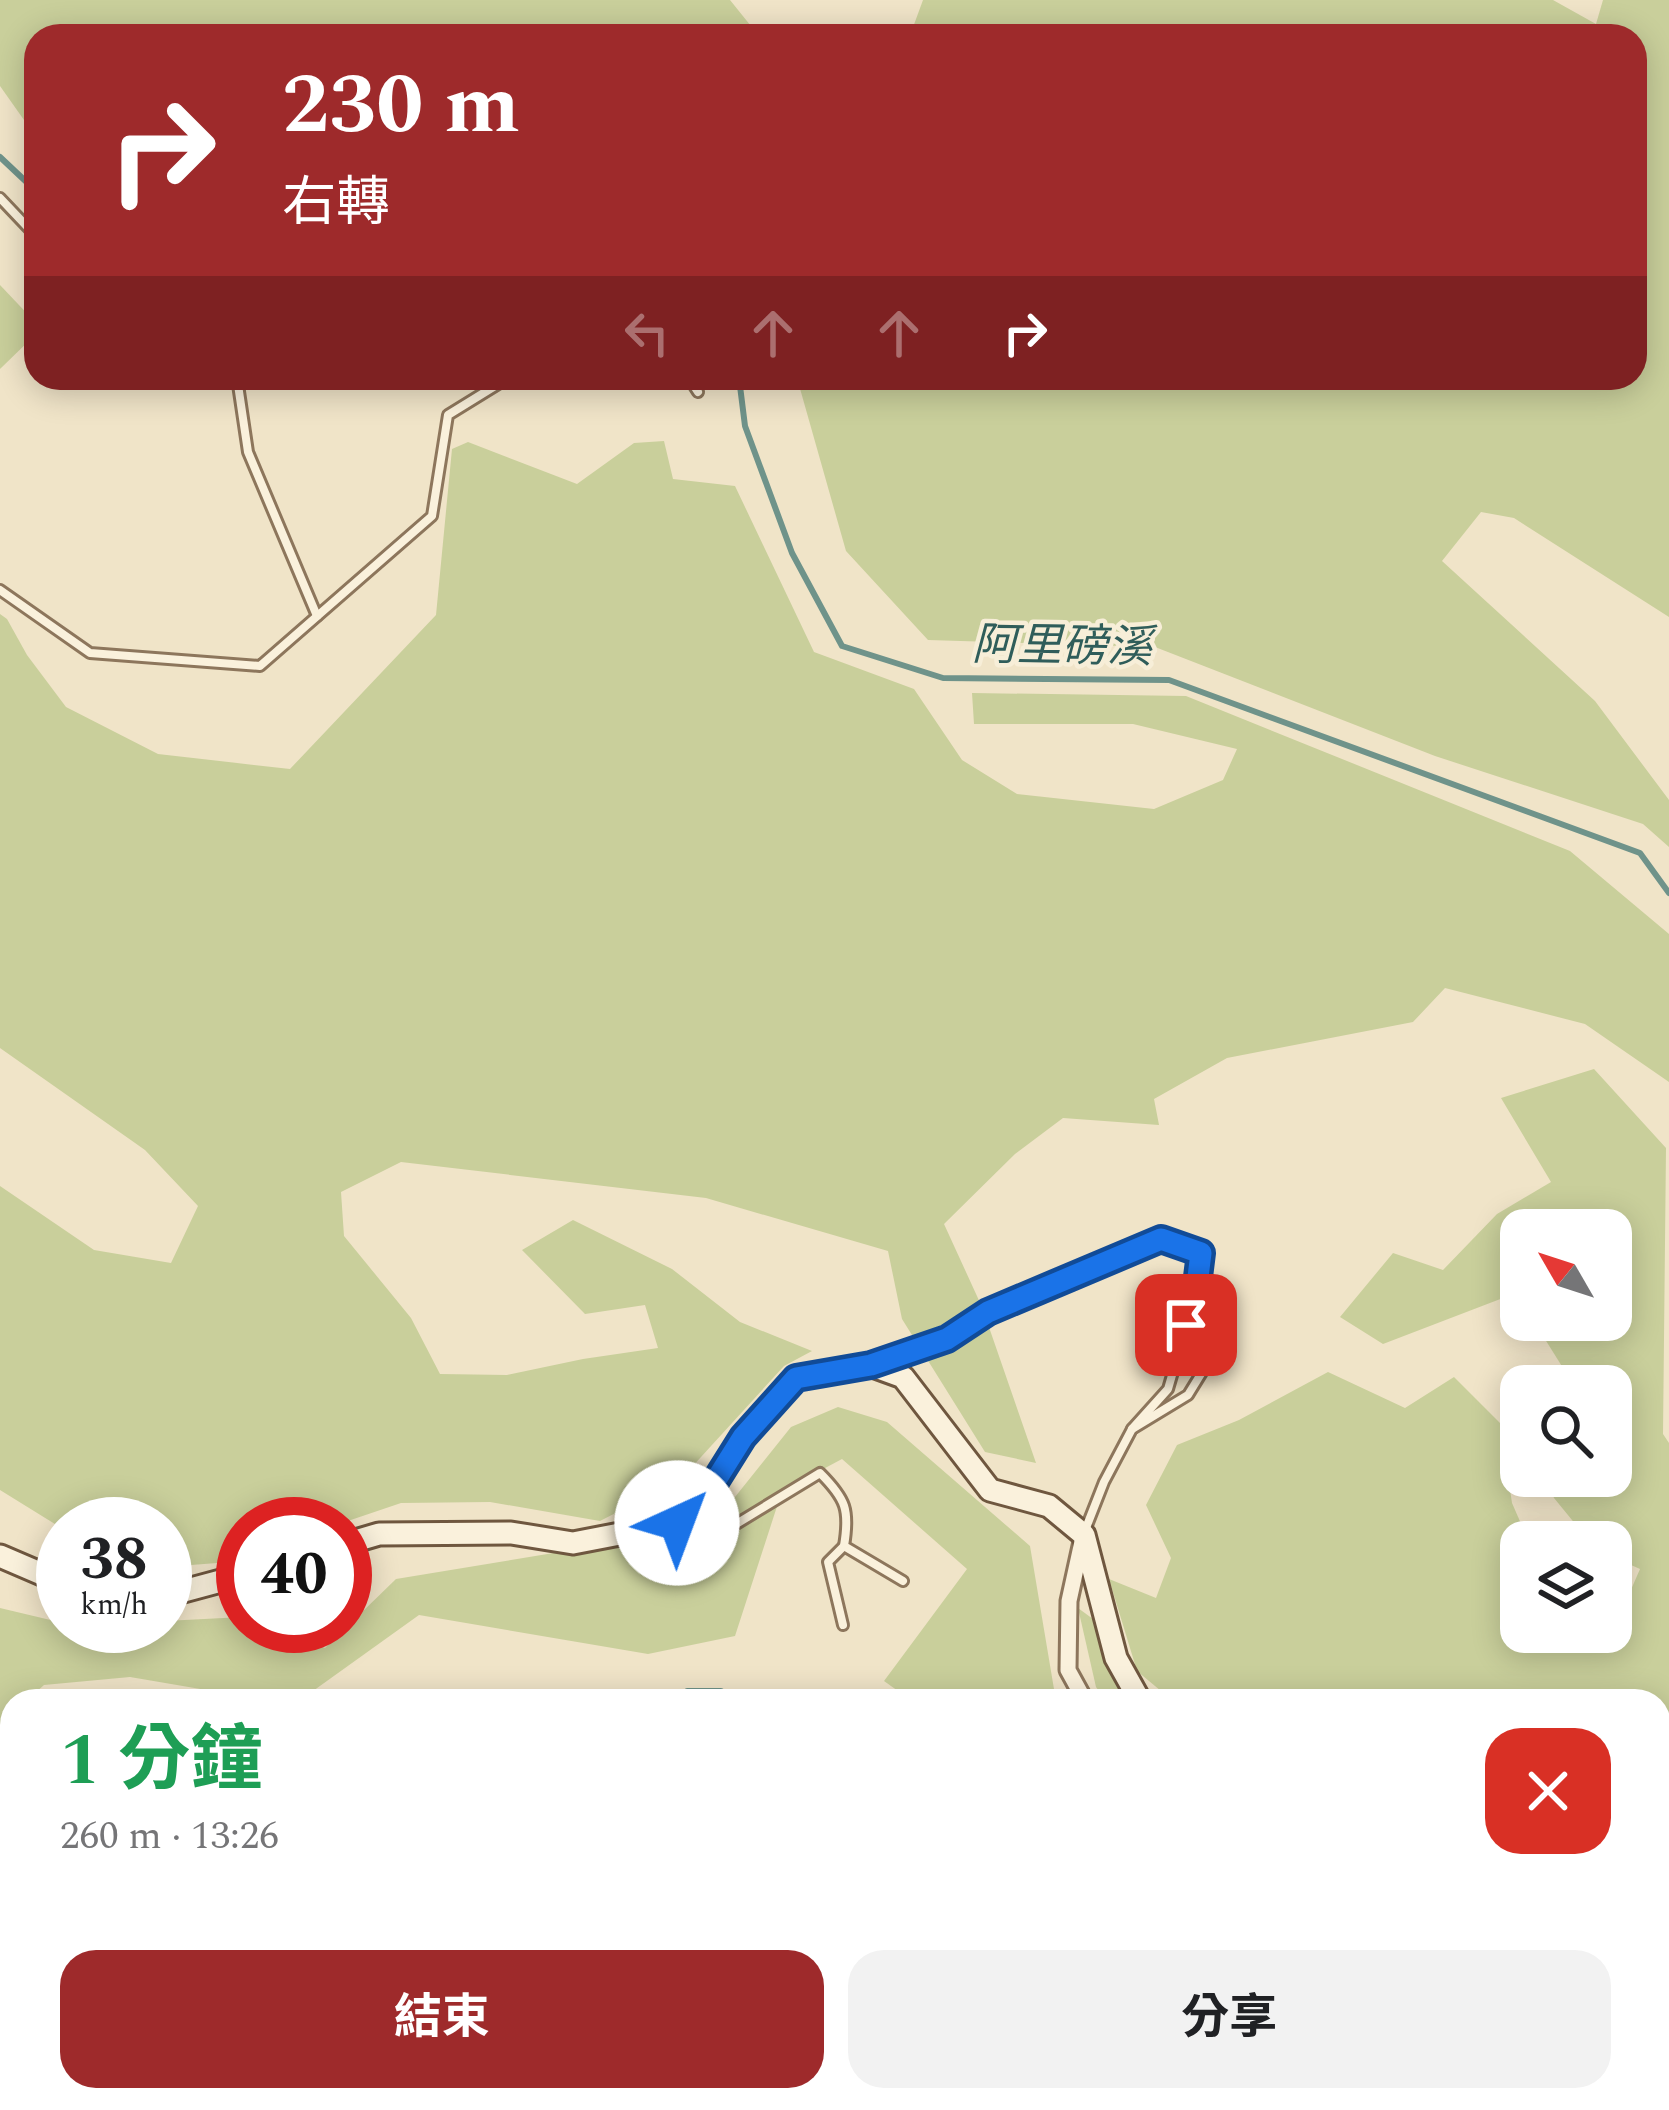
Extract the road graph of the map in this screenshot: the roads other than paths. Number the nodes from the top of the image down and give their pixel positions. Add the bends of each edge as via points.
1 (0, 198) edge
2 (24, 223) edge
3 (239, 390) edge
4 (489, 390) edge
5 (0, 590) edge
6 (316, 616) junction
7 (1220, 1343) dead end
8 (871, 1365) junction
9 (1132, 1429) junction
10 (677, 1523) junction
11 (1084, 1534) junction
12 (372, 1536) edge
13 (844, 1546) junction
14 (0, 1556) edge
15 (36, 1571) edge
16 (903, 1581) dead end
17 (843, 1625) dead end
18 (1078, 1689) edge
19 (1133, 1689) edge

1 - 2 lane
3 - 6 lane via 248,452
4 - 6 lane via 448,415 432,516
5 - 6 lane via 89,653 260,666
7 - 9 lane via 1188,1395
8 - 9 lane via 947,1339 988,1312 1161,1239 1201,1253 1196,1293 1168,1389
8 - 10 street via 796,1378 743,1437 701,1504
8 - 11 street via 903,1377 989,1490 1049,1506
9 - 11 lane
10 - 12 street via 574,1544 511,1532
10 - 13 lane via 705,1543 820,1473 841,1495
11 - 18 street via 1069,1601 1068,1670
11 - 19 street via 1116,1658
13 - 16 lane
13 - 17 lane via 828,1562
14 - 15 street

